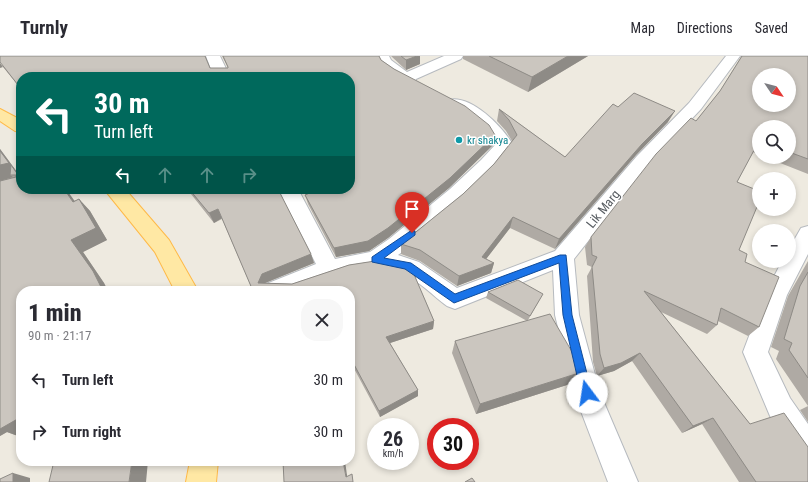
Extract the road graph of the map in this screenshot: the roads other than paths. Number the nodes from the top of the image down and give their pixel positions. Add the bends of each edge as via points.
1 (213, 56) edge
2 (382, 56) edge
3 (456, 56) edge
4 (733, 56) edge
5 (219, 72) edge
6 (406, 78) junction
7 (0, 114) edge
8 (16, 124) edge
9 (118, 194) edge
10 (291, 194) edge
11 (808, 234) edge
12 (563, 258) junction
13 (375, 260) junction
14 (329, 268) junction
15 (185, 286) edge
16 (286, 286) edge
17 (808, 448) edge
18 (203, 466) edge
19 (201, 482) edge
20 (624, 482) edge

1 - 5 street
2 - 6 street via 384,62
3 - 6 street
4 - 12 street, Lik Marg via 695,106 643,160
6 - 13 street via 492,125 504,145 493,161 432,216
7 - 8 main road
9 - 15 main road via 162,246
10 - 14 street
11 - 17 street via 776,294 755,352 780,407
12 - 13 street via 454,299 408,266
12 - 20 street via 567,315 587,393
13 - 14 street
14 - 16 street
18 - 19 main road

